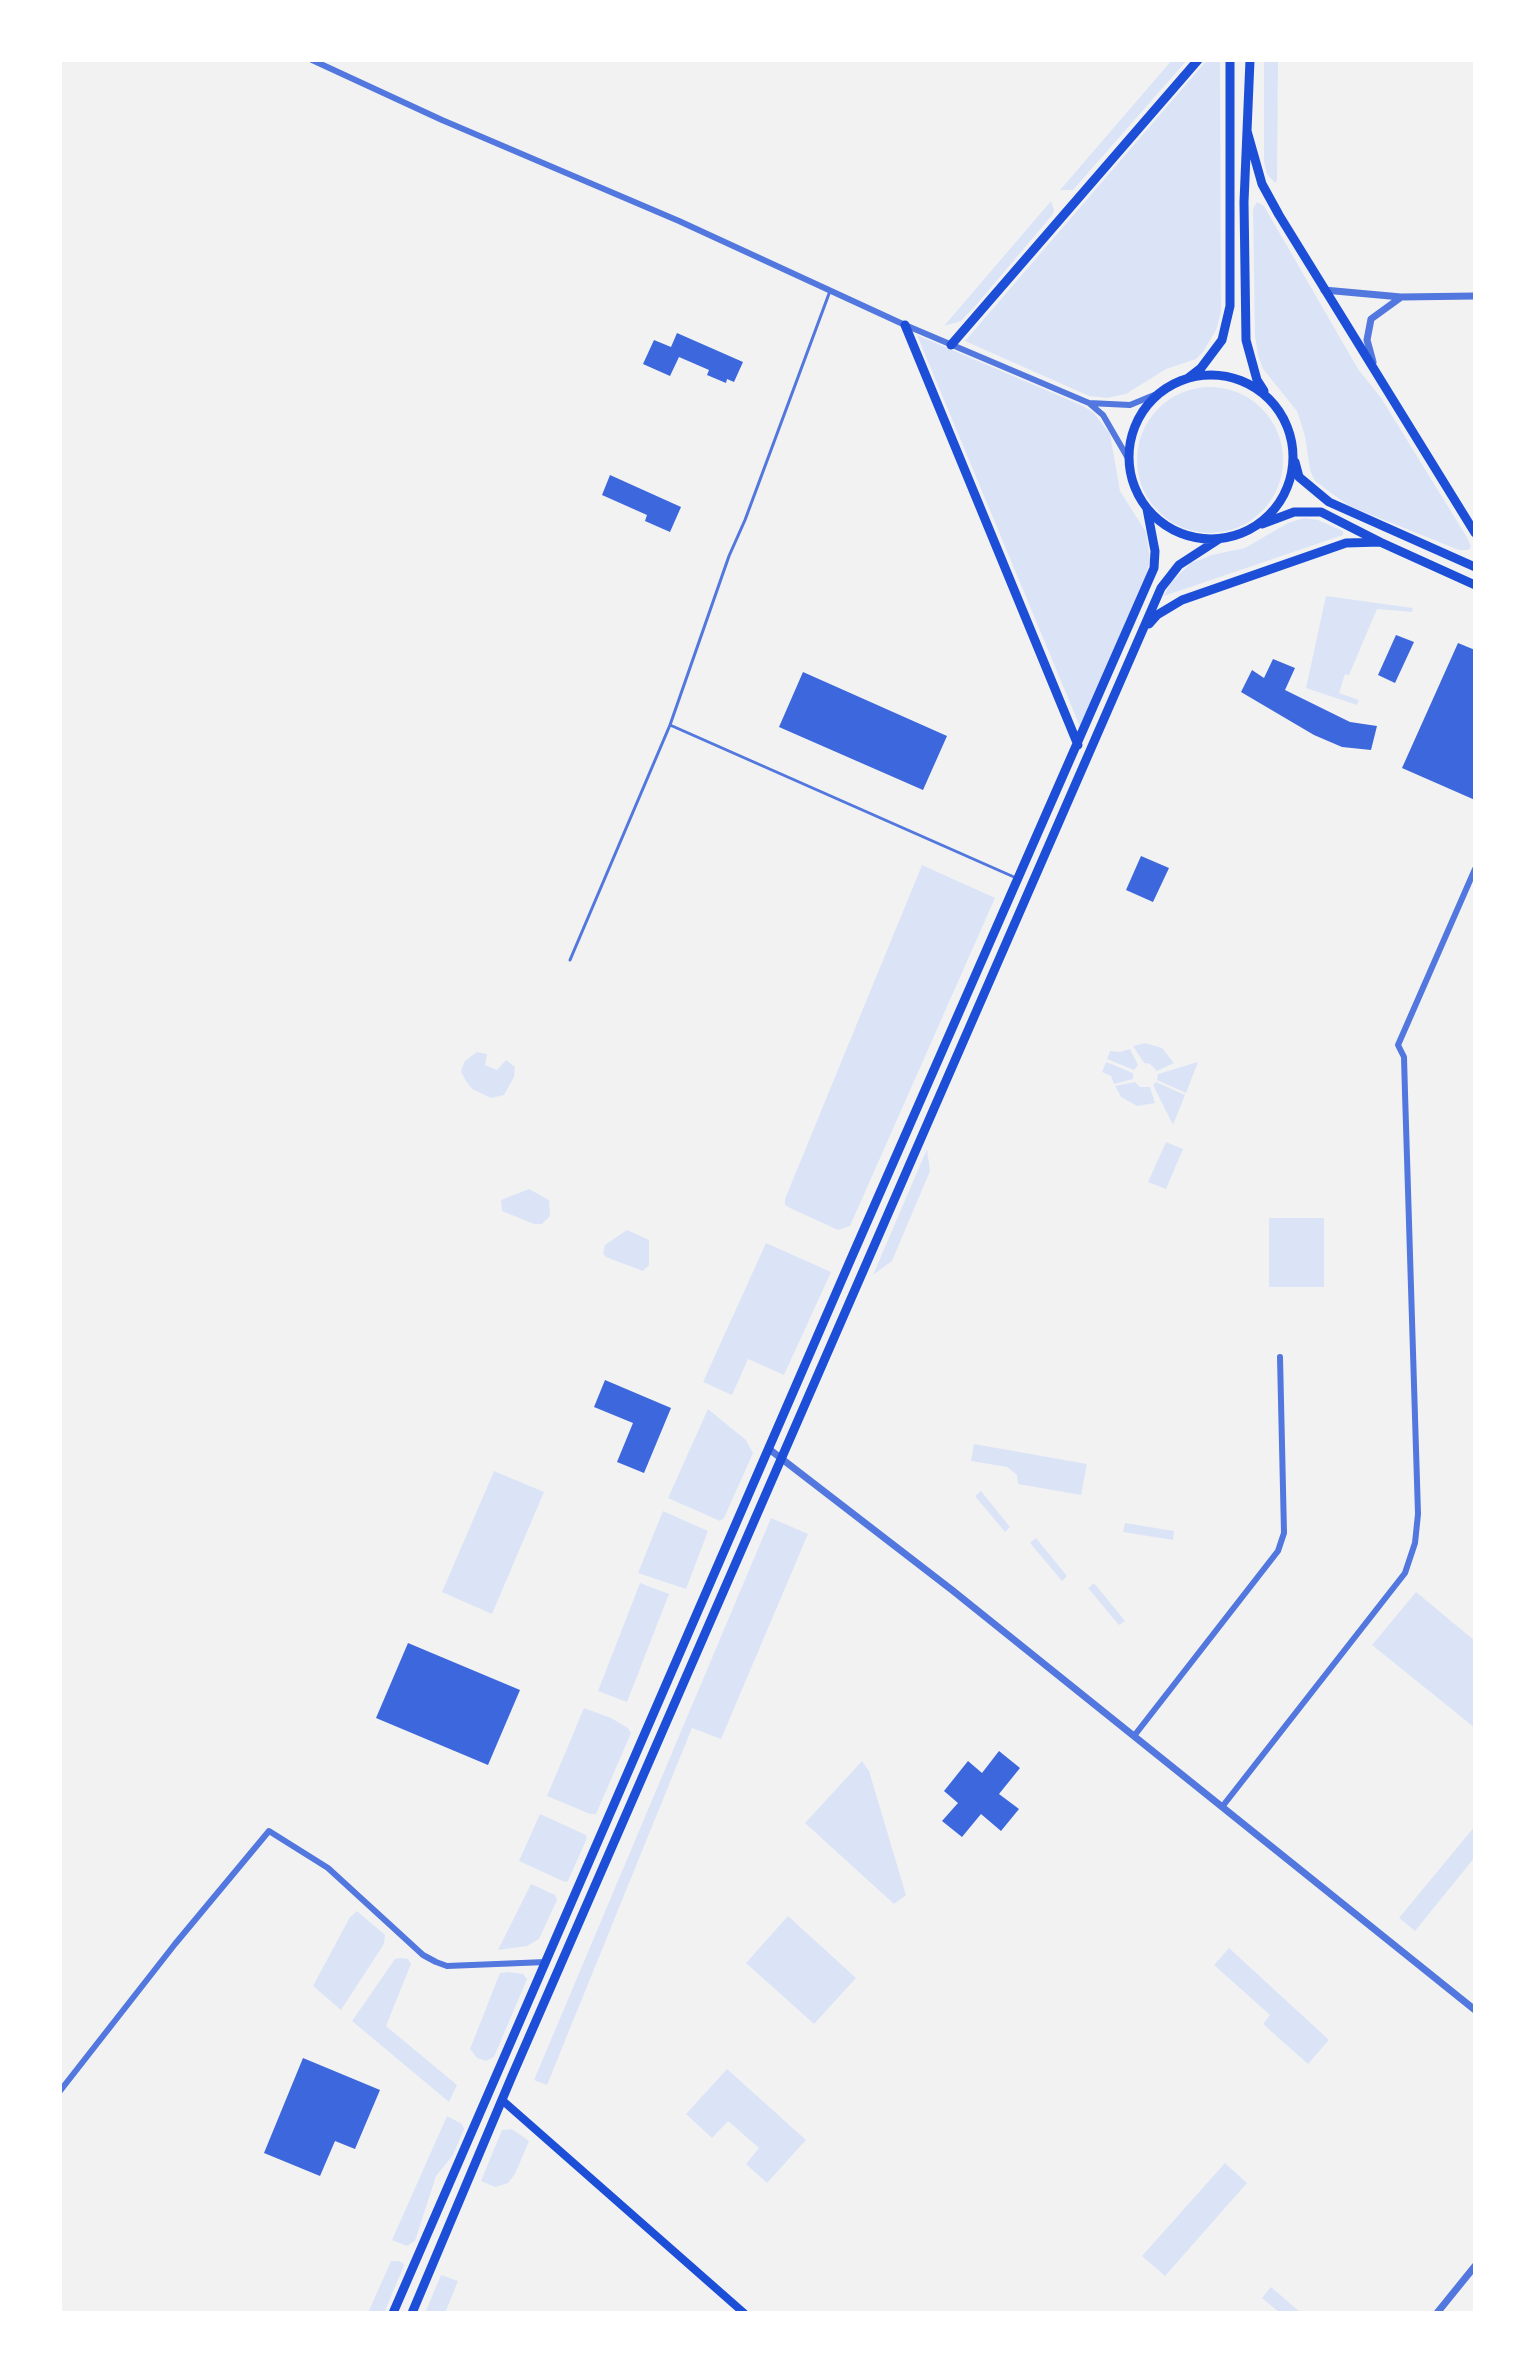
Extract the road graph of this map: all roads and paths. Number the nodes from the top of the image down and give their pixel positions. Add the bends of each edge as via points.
1 (312, 60) edge
2 (1198, 60) edge
3 (1230, 60) edge
4 (1250, 60) edge
5 (1247, 131) junction
6 (1324, 290) junction
7 (830, 291) junction
8 (1475, 296) edge
9 (1401, 297) junction
10 (905, 325) junction
11 (951, 345) junction
12 (1187, 378) junction
13 (1383, 384) junction
14 (1159, 393) junction
15 (1268, 397) junction
16 (1089, 403) junction
17 (1294, 459) junction
18 (1129, 460) junction
19 (1147, 509) junction
20 (1259, 525) junction
21 (1475, 533) edge
22 (1219, 539) junction
23 (1380, 542) junction
24 (1475, 567) edge
25 (1475, 585) edge
26 (1139, 640) junction
27 (670, 725) junction
28 (1078, 745) junction
29 (1475, 869) edge
30 (1017, 879) junction
31 (570, 960) dead end
32 (1280, 1357) dead end
33 (769, 1449) junction
34 (782, 1458) junction
35 (1134, 1736) junction
36 (1222, 1807) junction
37 (546, 1962) junction
38 (1475, 2010) edge
39 (60, 2091) edge
40 (489, 2094) junction
41 (502, 2100) junction
42 (1475, 2266) edge
43 (393, 2313) edge
44 (412, 2313) edge
45 (744, 2313) edge
46 (1437, 2313) edge

1 - 7 street
2 - 11 main road
3 - 12 main road via 1230,306 1222,340
4 - 5 main road
5 - 6 main road via 1262,184
5 - 15 main road via 1246,340 1257,380
6 - 9 street
6 - 13 main road
7 - 10 street
7 - 27 lane
8 - 9 street
9 - 13 street via 1380,310 1368,329 1368,350
10 - 11 street
10 - 28 main road
11 - 16 street
12 - 14 main road
12 - 15 main road via 1231,377
13 - 21 main road
14 - 16 street via 1130,405
14 - 18 main road via 1136,423
15 - 17 main road via 1291,436
16 - 18 street via 1103,415
17 - 20 main road via 1284,496
17 - 24 main road via 1299,477 1329,502
18 - 19 main road
19 - 22 main road via 1179,533
19 - 28 main road via 1154,568
20 - 22 main road
20 - 23 main road via 1294,512 1321,512
22 - 26 main road via 1170,575
23 - 25 main road
23 - 26 main road via 1346,543 1182,600 1157,615
26 - 34 main road
27 - 30 lane
27 - 31 lane
28 - 30 main road
29 - 36 street via 1398,1045 1404,1057 1415,1543 1405,1573
30 - 33 main road
32 - 35 street via 1284,1533 1278,1551
33 - 34 street
33 - 37 main road
34 - 35 street
34 - 41 main road
35 - 36 street
36 - 38 street
37 - 39 street via 436,1962 328,1868 269,1831
37 - 40 main road
40 - 41 main road
40 - 43 main road
41 - 44 main road
41 - 45 main road
42 - 46 street

